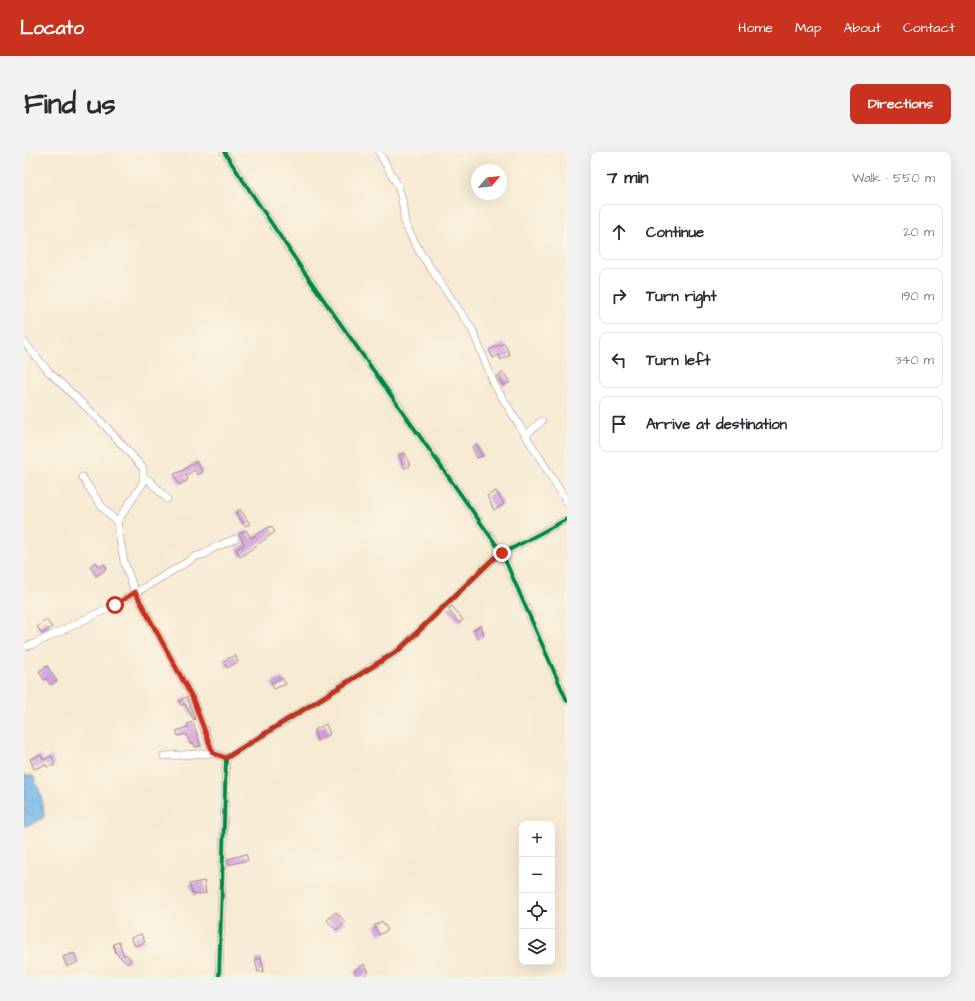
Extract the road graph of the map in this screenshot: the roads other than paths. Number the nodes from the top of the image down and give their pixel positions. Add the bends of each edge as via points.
1 (224, 152) edge
2 (379, 152) edge
3 (24, 342) edge
4 (542, 421) dead end
5 (526, 435) junction
6 (82, 477) dead end
7 (144, 477) junction
8 (167, 499) dead end
9 (567, 502) edge
10 (567, 519) edge
11 (117, 522) junction
12 (235, 539) dead end
13 (502, 553) junction
14 (135, 592) junction
15 (24, 647) edge
16 (567, 701) edge
17 (213, 753) junction
18 (164, 756) dead end
19 (226, 758) junction
20 (219, 977) edge

1 - 13 street via 302,269
2 - 5 street via 398,186 405,224 421,254 472,329 495,386
3 - 7 street via 49,372 114,435 143,468
4 - 5 street
5 - 9 street
6 - 11 street via 103,508
7 - 8 street
7 - 11 street via 143,483
10 - 13 street
11 - 14 street via 124,562
12 - 14 street via 210,549
13 - 16 street
13 - 19 street via 399,650
14 - 15 street via 115,605
14 - 17 street via 192,697
17 - 18 street
17 - 19 street
19 - 20 street

